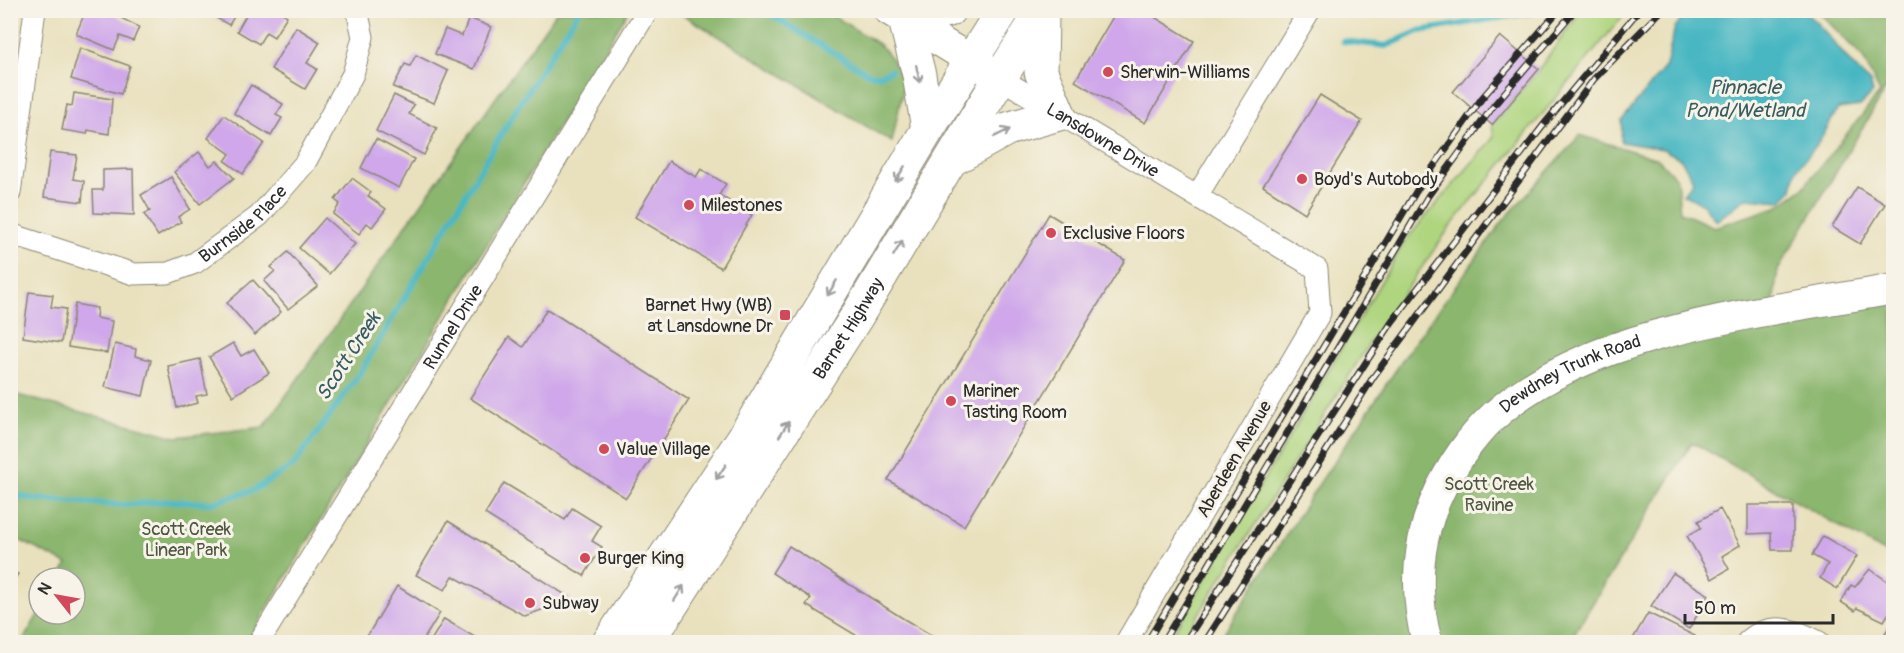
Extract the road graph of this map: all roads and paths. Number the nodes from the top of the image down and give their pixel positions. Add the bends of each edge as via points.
1 (34, 10) edge
2 (357, 10) edge
3 (648, 10) edge
4 (949, 10) edge
5 (1003, 10) edge
6 (1310, 10) edge
7 (1043, 11) edge
8 (897, 15) edge
9 (971, 61) junction
10 (1000, 78) junction
11 (1059, 114) junction
12 (928, 129) junction
13 (950, 160) junction
14 (10, 193) edge
15 (1197, 196) junction
16 (10, 234) edge
17 (1317, 269) joint
18 (1893, 289) edge
19 (259, 642) edge
20 (609, 642) edge
21 (648, 642) edge
22 (1126, 642) edge
23 (1427, 642) edge
24 (1747, 642) edge
25 (1819, 642) edge

1 - 14 street
2 - 16 street, Burnside Place via 363,37 353,74 305,163 259,216 195,263 168,273 134,274
3 - 19 street, Runnel Drive
4 - 8 main road
5 - 9 main road, Barnet Highway
6 - 15 street
7 - 10 main road, Barnet Highway
7 - 11 main road via 1041,72
8 - 9 main road, Lansdowne Drive
8 -> 12 main road via 919,75
9 - 10 main road, Lansdowne Drive
9 - 12 main road, Barnet Highway
10 - 11 street, Lansdowne Drive
10 - 13 main road, Barnet Highway
13 -> 11 main road via 1007,129
11 - 15 street, Lansdowne Drive
12 -> 20 main road, Barnet Highway via 744,437
21 -> 13 main road, Barnet Highway via 851,325
15 - 17 street, Lansdowne Drive
17 - 22 street, Aberdeen Avenue via 1320,313
18 - 23 main road, Dewdney Trunk Road via 1709,323 1650,338 1589,359 1516,397 1492,417 1462,453 1435,501 1421,549 1418,585
24 - 25 street via 1754,635 1780,627

